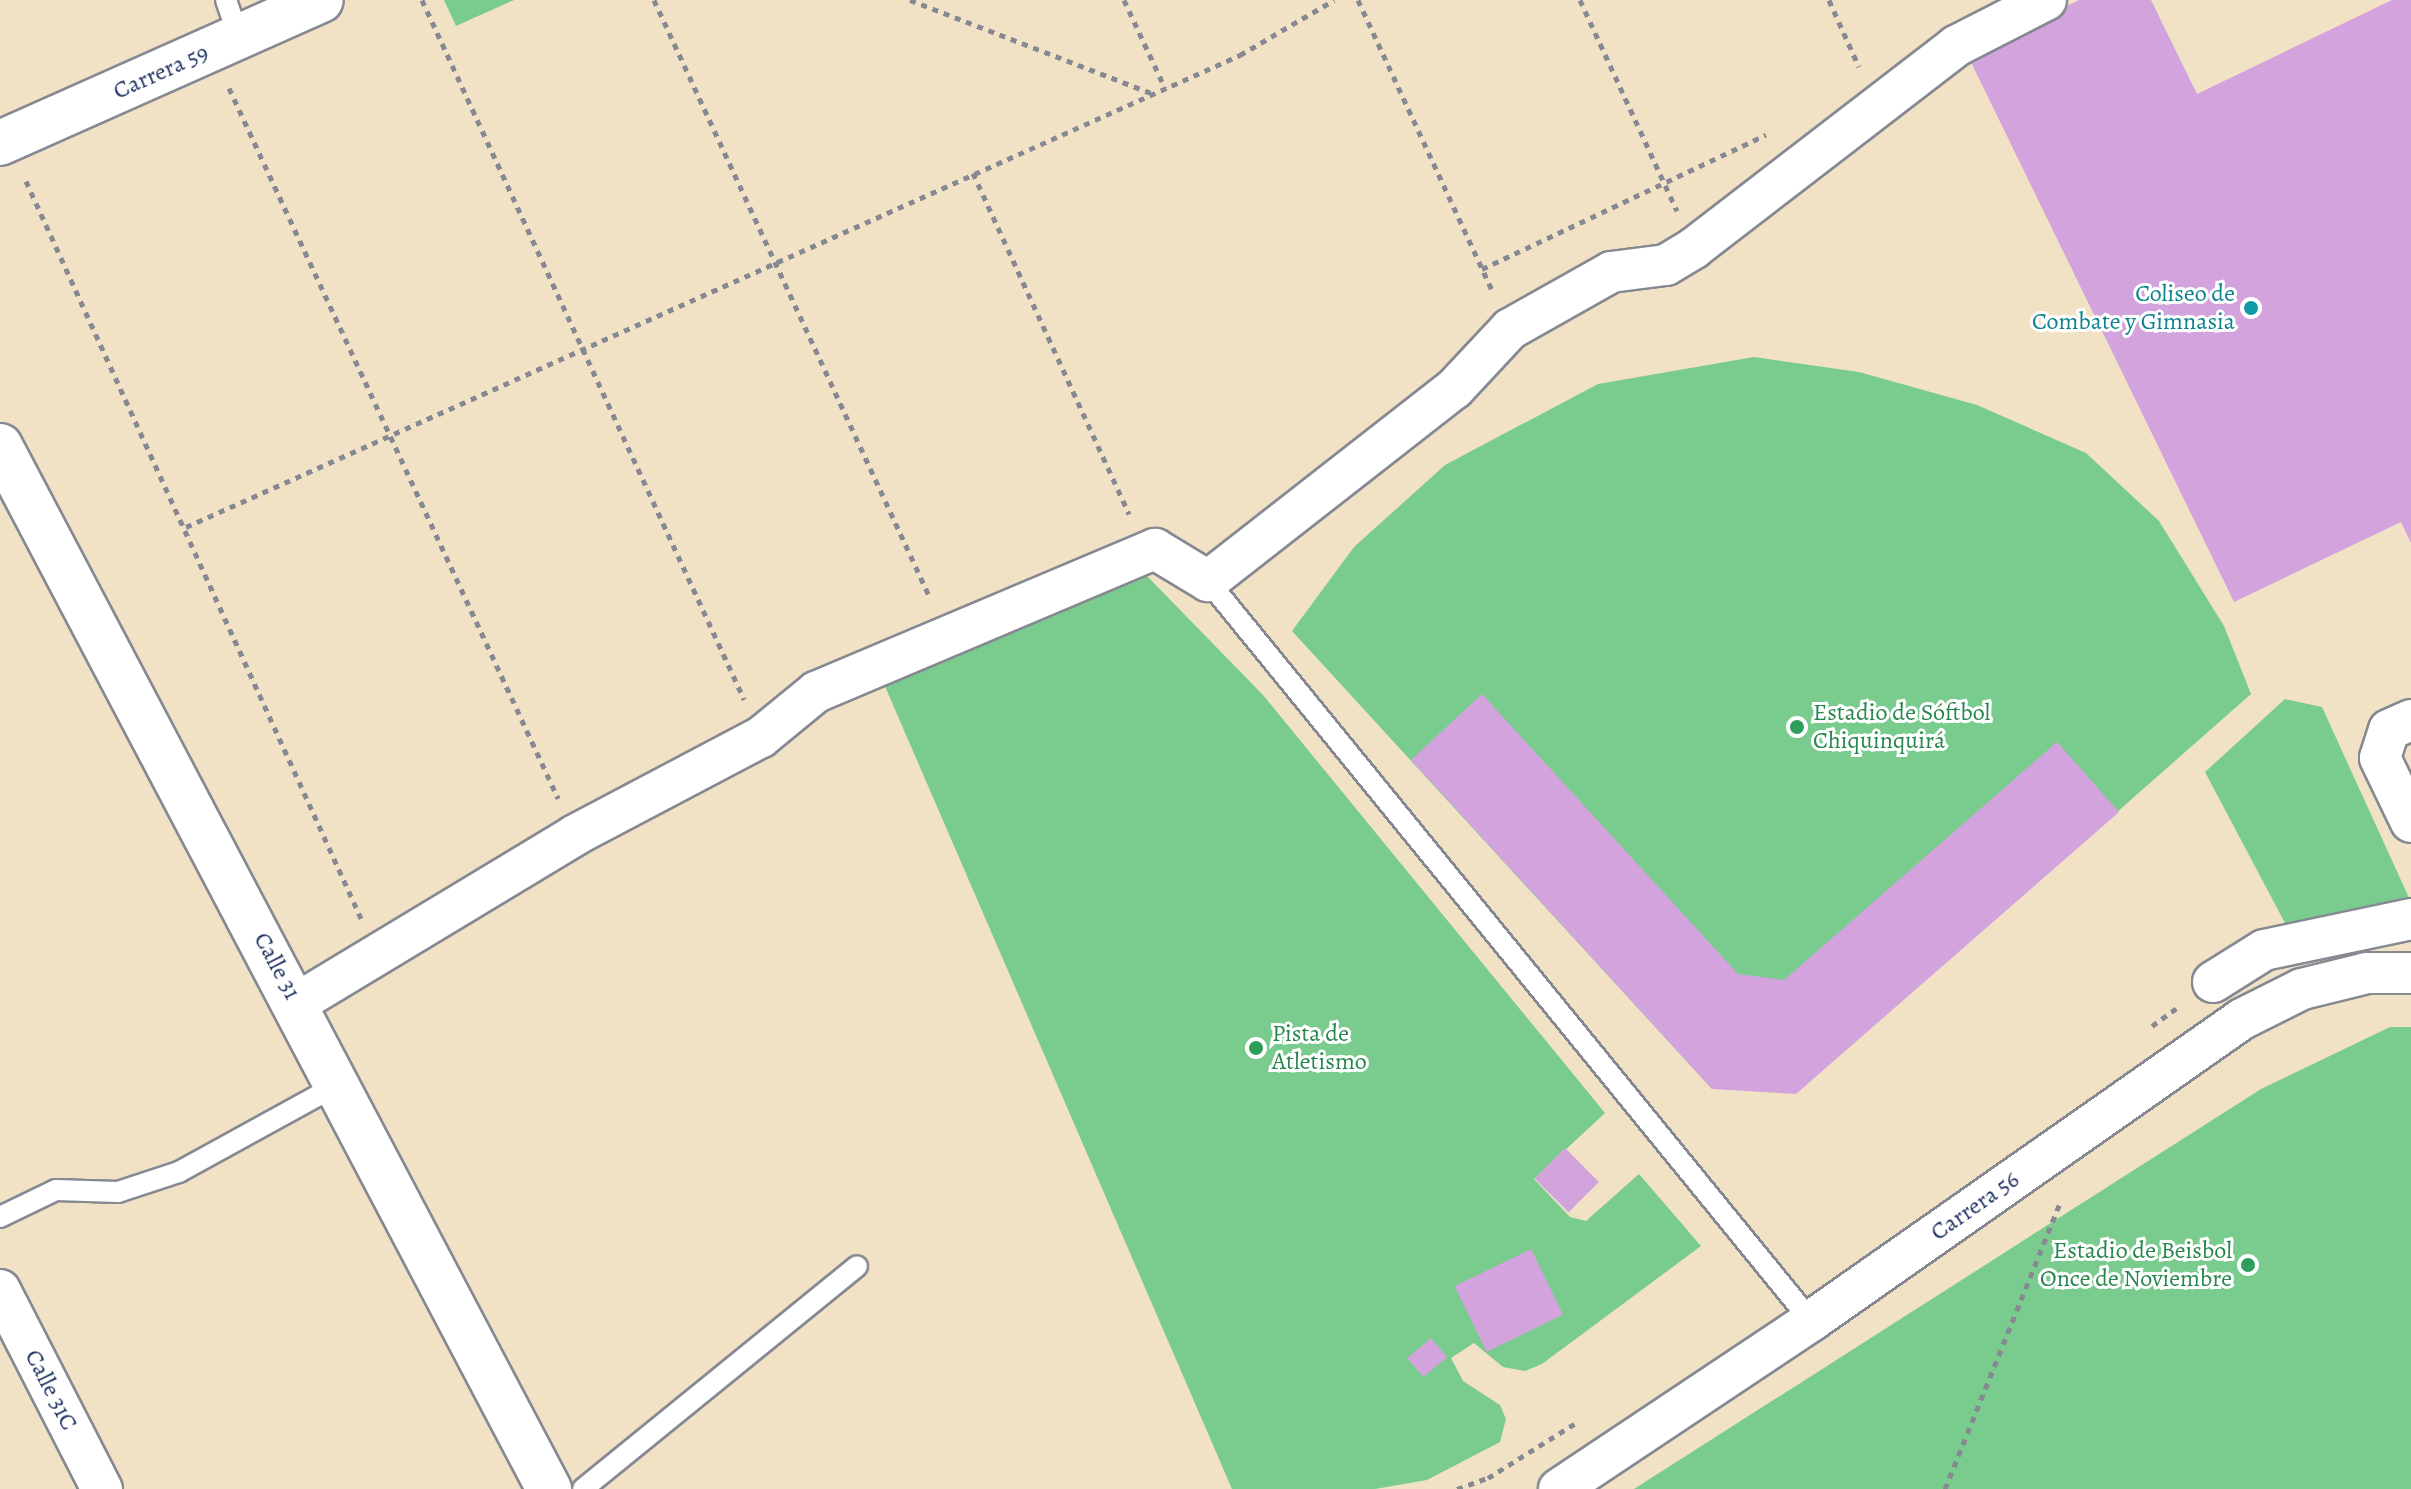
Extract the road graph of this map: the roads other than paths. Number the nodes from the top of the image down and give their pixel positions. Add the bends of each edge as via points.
1 (321, 0) edge
2 (2046, 0) edge
3 (225, 29) edge
4 (4, 142) edge
5 (0, 446) edge
6 (1208, 581) junction
7 (2411, 720) edge
8 (2411, 822) edge
9 (2411, 919) edge
10 (2411, 973) edge
11 (2213, 982) road end
12 (297, 1003) junction
13 (339, 1084) junction
14 (0, 1217) edge
15 (857, 1266) dead end
16 (0, 1290) edge
17 (1811, 1321) junction
18 (102, 1489) edge
19 (549, 1489) edge
20 (583, 1489) edge
21 (1559, 1489) edge

1 - 3 street, Carrera 59
2 - 6 street via 1956,46 1694,248 1666,265 1611,272 1510,329 1454,389
3 - 4 street, Carrera 59
5 - 12 street, Calle 31
6 - 12 street via 1155,549 816,692 761,737 575,835
6 - 17 lane
7 - 8 street via 2389,730 2380,758
9 - 11 street via 2264,950
10 - 17 street, Carrera 56 via 2367,973 2302,989 2242,1019
12 - 13 street, Calle 31
13 - 14 lane via 179,1172 118,1192 56,1190
13 - 19 street, Calle 31
15 - 20 lane
16 - 18 street, Calle 31C
17 - 21 street, Carrera 56

